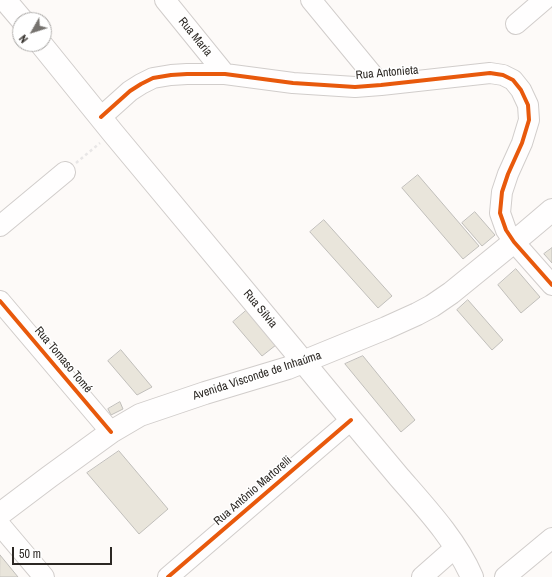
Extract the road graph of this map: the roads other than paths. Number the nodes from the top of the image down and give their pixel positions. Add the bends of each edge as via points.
1 (5, 0) edge
2 (164, 0) edge
3 (310, 0) edge
4 (544, 0) edge
5 (15, 12) edge
6 (516, 24) dead end
7 (48, 52) edge
8 (226, 74) junction
9 (381, 86) junction
10 (101, 117) junction
11 (65, 172) road end
12 (552, 210) edge
13 (0, 226) edge
14 (514, 242) junction
15 (552, 285) edge
16 (0, 301) edge
17 (304, 362) junction
18 (351, 420) junction
19 (111, 432) junction
20 (0, 514) edge
21 (0, 525) edge
22 (552, 538) edge
23 (456, 547) junction
24 (44, 577) edge
25 (168, 577) edge
26 (422, 577) edge
27 (472, 577) edge
28 (505, 577) edge

1 - 5 main road
2 - 8 street, Rua Maria
3 - 9 street
4 - 6 street
7 - 10 main road, Rua Sílvia
8 - 9 street, Rua Antonieta via 293,83
8 - 10 street, Rua Antonieta via 187,74 153,78 130,91
9 - 14 street, Rua Antonieta via 490,73 513,80 528,105 529,120 502,192 500,213
10 - 17 main road, Rua Sílvia
11 - 13 street
12 - 14 main road, Avenida Visconde de Inhaúma
14 - 15 street, Rua Antonieta
14 - 17 main road, Avenida Visconde de Inhaúma via 432,306
16 - 19 street, Rua Tomaso Tomé
17 - 18 main road, Rua Sílvia
17 - 19 main road, Avenida Visconde de Inhaúma via 140,415
18 - 23 main road, Rua Sílvia
18 - 25 street, Rua Antônio Martorelli
19 - 20 main road, Avenida Visconde de Inhaúma
21 - 24 street
22 - 28 street
23 - 26 street
23 - 27 main road, Rua Sílvia

